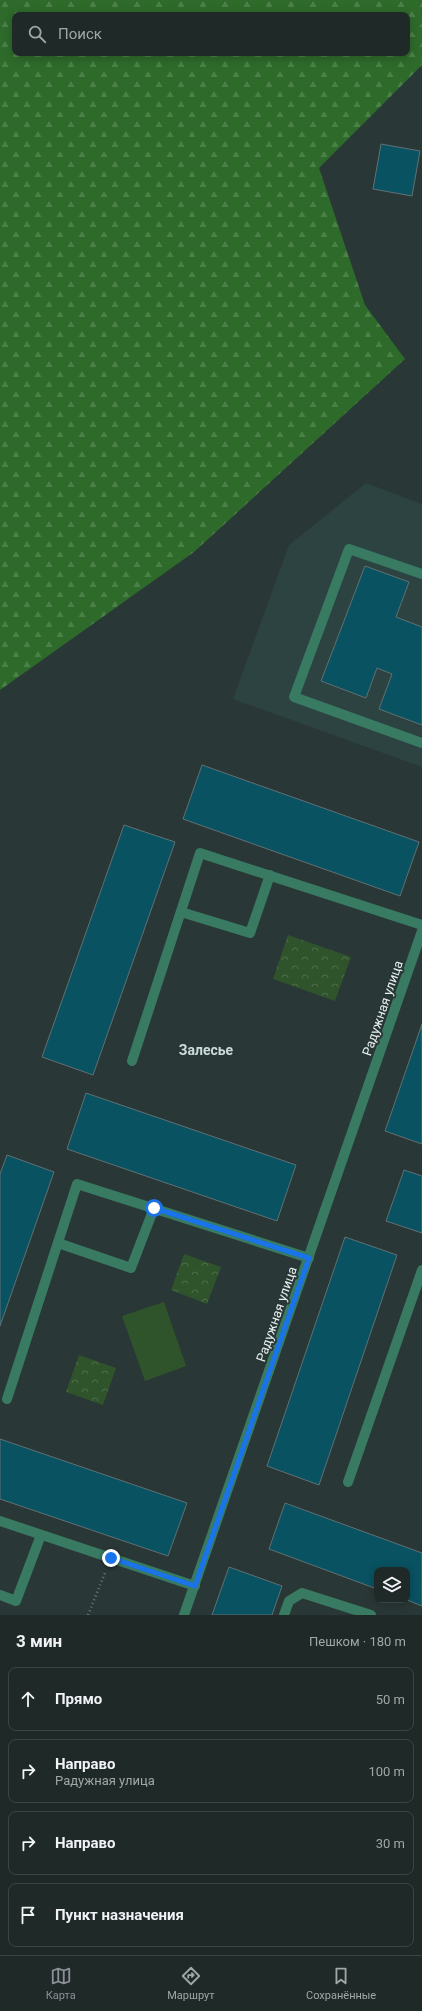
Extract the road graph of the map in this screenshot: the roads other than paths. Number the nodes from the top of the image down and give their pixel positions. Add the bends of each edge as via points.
1 (422, 574) edge
2 (422, 744) edge
3 (270, 875) junction
4 (181, 912) junction
5 (422, 925) edge
6 (422, 931) edge
7 (132, 1061) dead end
8 (154, 1208) junction
9 (58, 1243) junction
10 (309, 1258) junction
11 (422, 1270) edge
12 (7, 1399) dead end
13 (348, 1482) dead end
14 (0, 1521) edge
15 (41, 1535) junction
16 (195, 1586) junction
17 (0, 1595) edge
18 (184, 1615) edge
19 (284, 1615) edge
20 (371, 1615) edge

1 - 2 street via 350,549 294,696
3 - 4 street via 250,933
3 - 4 street via 200,853
3 - 5 street
4 - 7 street
6 - 10 street, Радужная улица
8 - 9 street via 131,1268
8 - 9 street via 77,1184
8 - 10 street
9 - 12 street
10 - 16 street, Радужная улица
11 - 13 street
14 - 15 street
15 - 16 street
15 - 17 street via 16,1601
16 - 18 street, Радужная улица
19 - 20 street via 289,1601 302,1593

